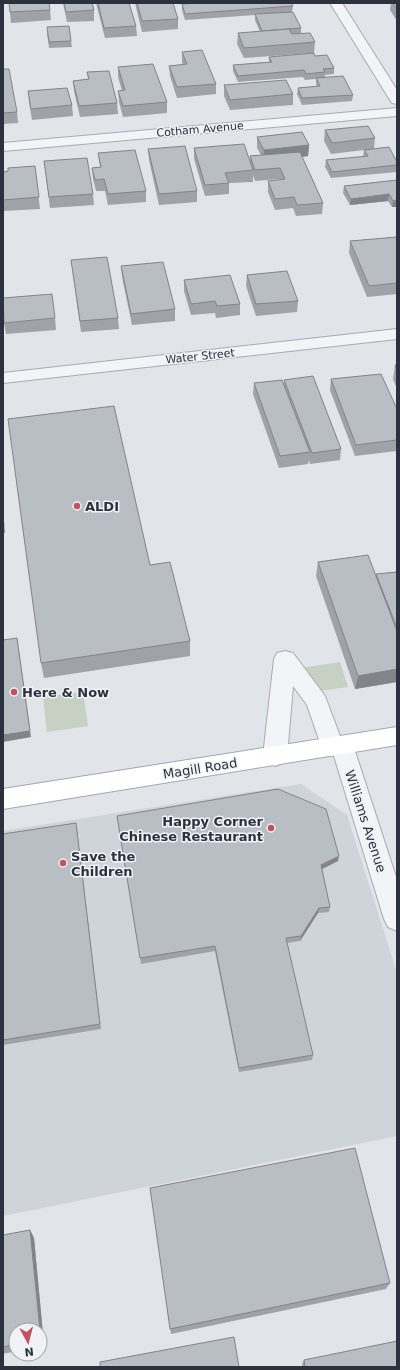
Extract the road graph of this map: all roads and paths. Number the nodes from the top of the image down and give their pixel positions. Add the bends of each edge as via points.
1 (336, 3) edge
2 (397, 100) edge
3 (397, 112) edge
4 (3, 147) edge
5 (397, 334) edge
6 (3, 378) edge
7 (397, 736) edge
8 (337, 746) junction
9 (275, 756) junction
10 (3, 799) edge
11 (397, 919) edge

1 - 2 street
3 - 4 street, Cotham Avenue
5 - 6 street, Water Street
7 - 8 main road, Magill Road
8 - 9 main road, Magill Road
8 - 9 street, Williams Avenue via 317,702 285,659
8 - 11 street, Williams Avenue
9 - 10 main road, Magill Road

